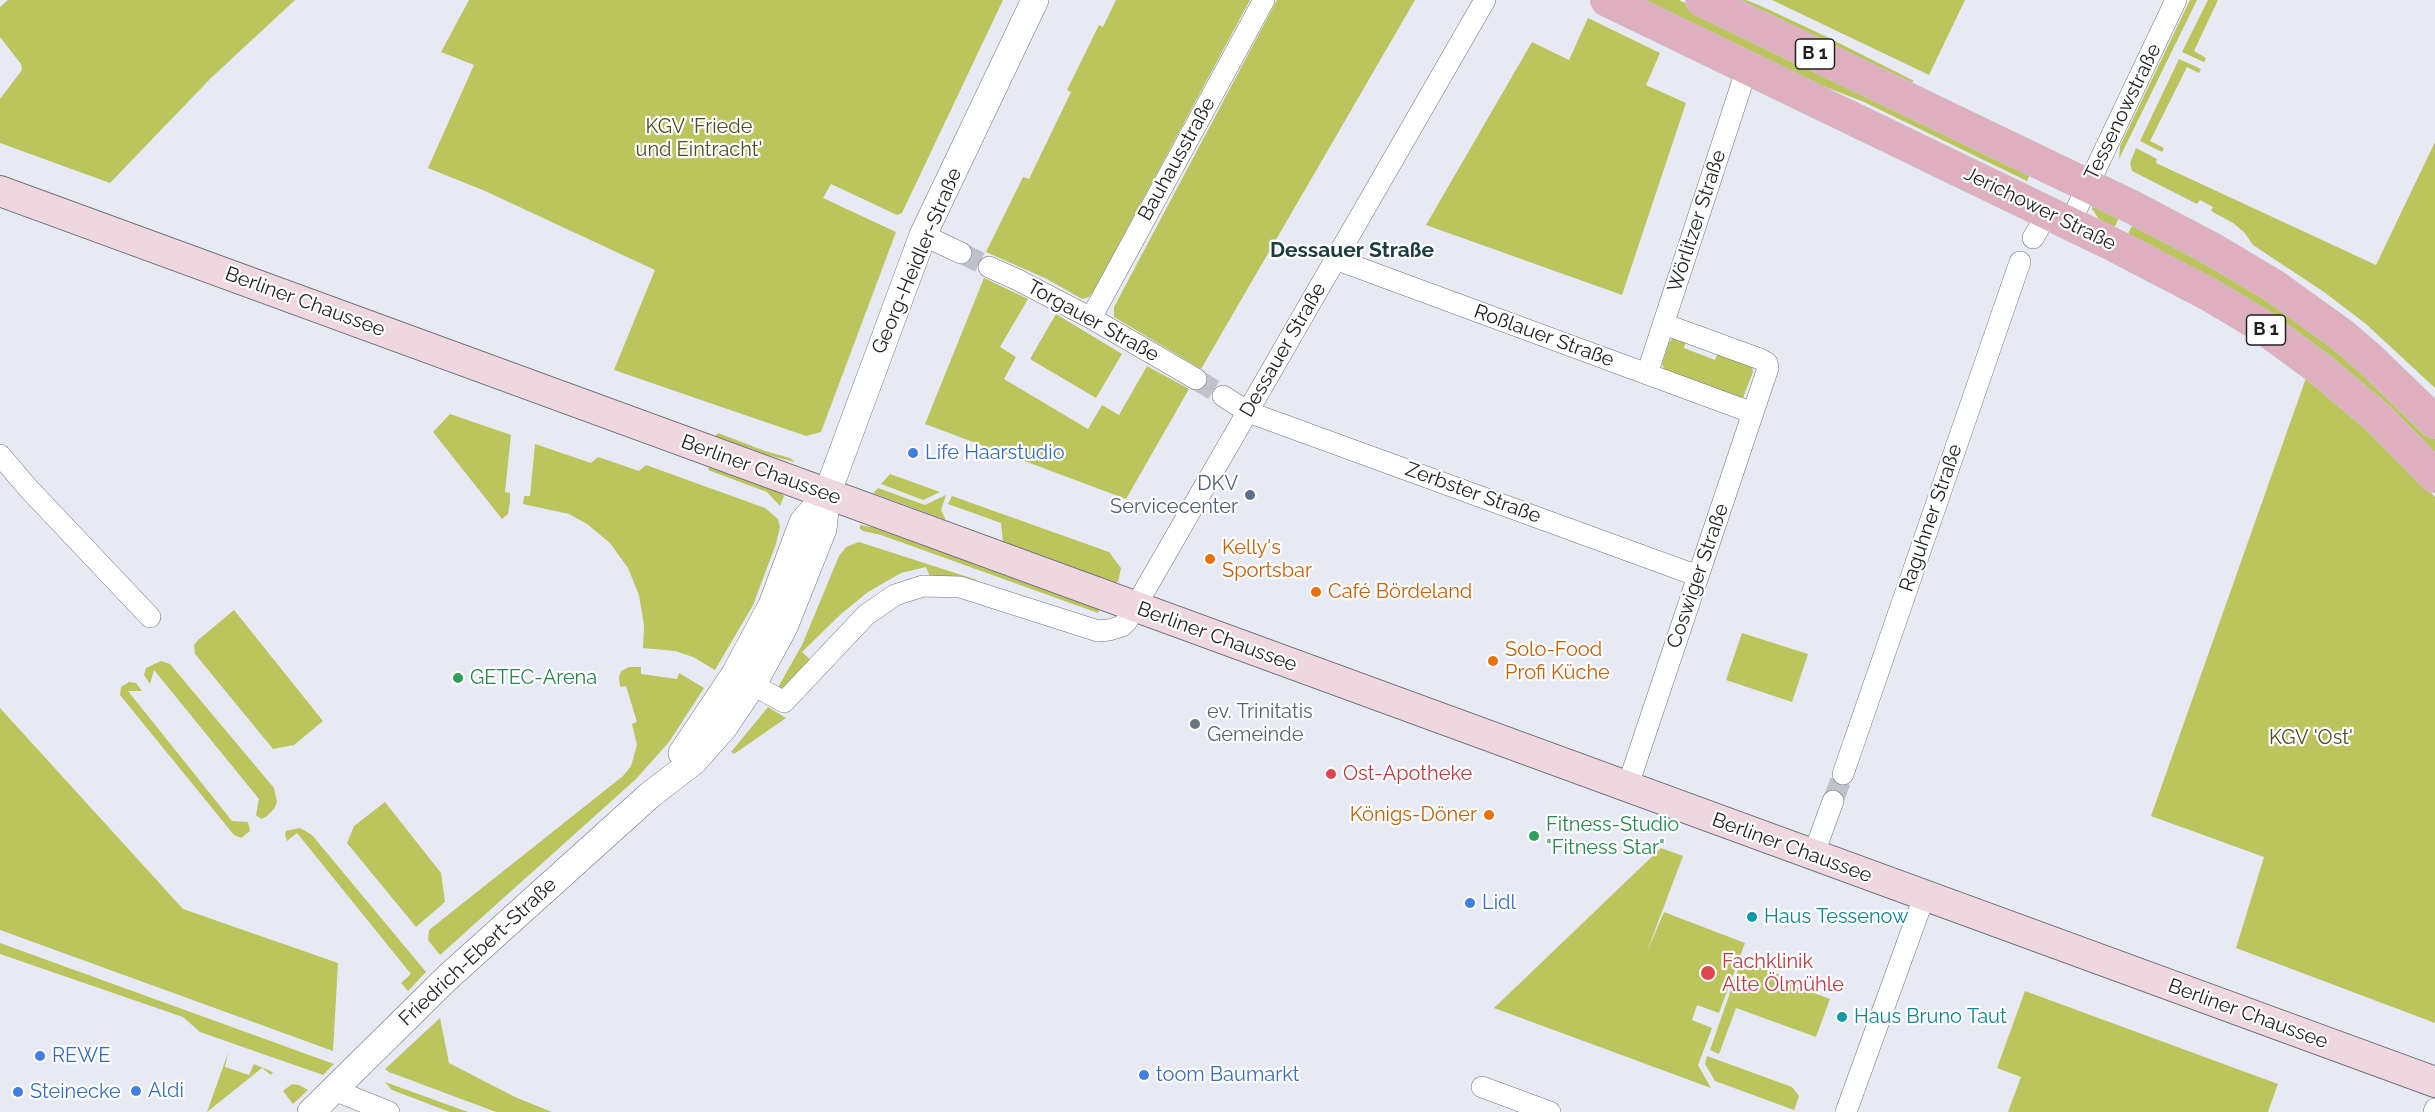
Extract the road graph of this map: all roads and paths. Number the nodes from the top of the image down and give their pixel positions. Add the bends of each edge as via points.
1 (1035, 0) edge
2 (1264, 0) edge
3 (1485, 0) edge
4 (1607, 0) edge
5 (1702, 0) edge
6 (2176, 0) edge
7 (1747, 68) junction
8 (2087, 186) junction
9 (0, 191) edge
10 (2050, 225) junction
11 (923, 235) junction
12 (961, 253) tunnel mouth
13 (1335, 259) junction
14 (2020, 262) dead end
15 (989, 267) tunnel mouth
16 (1090, 318) junction
17 (1664, 324) junction
18 (1647, 374) junction
19 (1196, 379) tunnel mouth
20 (1223, 396) tunnel mouth
21 (1248, 412) junction
22 (1753, 413) junction
23 (2435, 422) edge
24 (0, 455) edge
25 (2435, 476) edge
26 (827, 494) junction
27 (1698, 576) junction
28 (1136, 607) junction
29 (150, 617) dead end
30 (744, 679) junction
31 (1843, 774) tunnel mouth
32 (1627, 788) junction
33 (1833, 801) tunnel mouth
34 (1813, 856) junction
35 (1924, 897) junction
36 (2435, 1082) edge
37 (1482, 1087) dead end
38 (334, 1090) junction
39 (311, 1112) edge
40 (389, 1112) edge
41 (1550, 1112) edge
42 (1846, 1112) edge

1 - 11 street, Georg-Heidler-Straße
2 - 16 street, Bauhausstraße
3 - 13 street, Dessauer Straße
4 - 7 main road, Jerichower Straße / B 1
5 - 8 main road, B 1
6 - 8 street, Tessenowstraße
7 - 10 main road, Jerichower Straße / B 1
7 - 17 street, Wörlitzer Straße
8 - 10 street, Tessenowstraße
8 - 23 main road, B 1 via 2192,238 2274,286 2356,347
9 - 26 main road, Berliner Chaussee
10 - 25 main road, Jerichower Straße / B 1 via 2194,286 2278,337 2369,410
11 - 12 street
11 - 26 street, Georg-Heidler-Straße
13 - 18 street, Roßlauer Straße
13 - 21 street, Dessauer Straße
14 - 31 street, Raguhner Straße
15 - 16 street, Torgauer Straße
16 - 19 street, Torgauer Straße
17 - 18 street, Wörlitzer Straße
17 - 22 street, Coswiger Straße via 1767,364
18 - 22 street, Roßlauer Straße
20 - 21 street
21 - 27 street, Zerbster Straße
21 - 28 street, Dessauer Straße
22 - 27 street, Coswiger Straße
24 - 29 street
26 - 28 main road, Berliner Chaussee
26 - 30 street, Friedrich-Ebert-Straße via 803,522
27 - 32 street, Coswiger Straße
28 - 30 street via 1122,626 1098,631 960,587 913,588 887,599 866,615 784,702
28 - 32 main road, Berliner Chaussee
30 - 38 street, Friedrich-Ebert-Straße via 724,727 703,753 650,795 447,978
32 - 34 main road, Berliner Chaussee
33 - 34 street
34 - 35 main road, Berliner Chaussee
35 - 36 main road, Berliner Chaussee
35 - 42 street
37 - 41 street
38 - 39 street, Friedrich-Ebert-Straße
38 - 40 street

